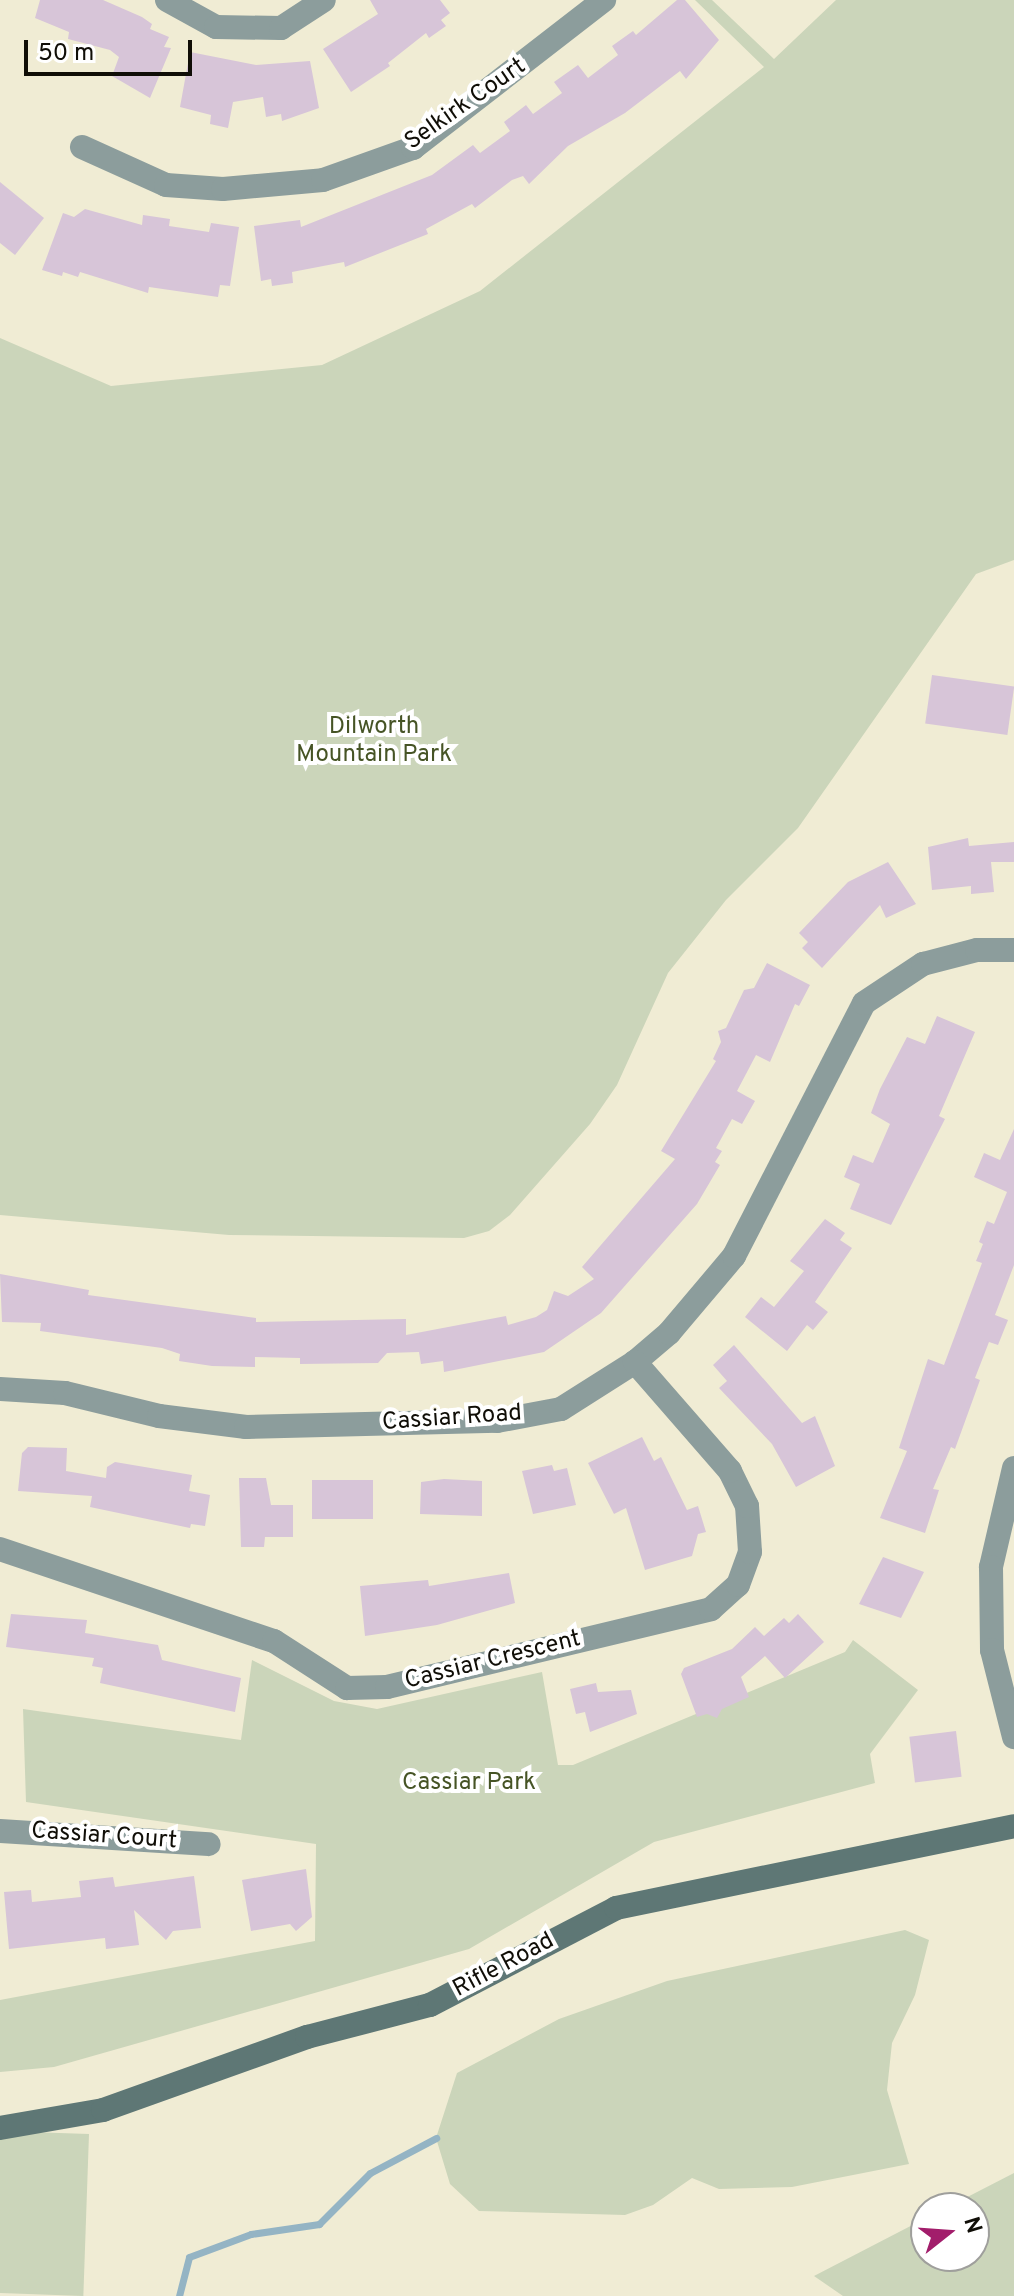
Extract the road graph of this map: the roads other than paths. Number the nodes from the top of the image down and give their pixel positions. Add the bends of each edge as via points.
1 (324, 0) edge
2 (604, 0) edge
3 (169, 1) edge
4 (82, 147) dead end
5 (1014, 950) edge
6 (635, 1362) junction
7 (0, 1389) edge
8 (1014, 1468) edge
9 (0, 1549) edge
10 (1014, 1737) edge
11 (1014, 1826) edge
12 (0, 1831) edge
13 (209, 1844) dead end
14 (0, 2128) edge

1 - 3 street via 281,28 216,27
2 - 4 street, Selkirk Court via 413,148 323,180 223,189 166,185
5 - 6 street, Cassiar Road via 977,950 923,964 864,1003 734,1256 669,1333
6 - 7 street, Cassiar Road via 561,1409 497,1421 246,1427 159,1416 65,1393
6 - 9 street, Cassiar Crescent via 730,1471 747,1506 750,1552 738,1585 711,1609 387,1687 347,1688 274,1641
8 - 10 street via 991,1567 992,1650
11 - 14 street, Rifle Road via 616,1908 430,2005 307,2037 103,2110
12 - 13 street, Cassiar Court

